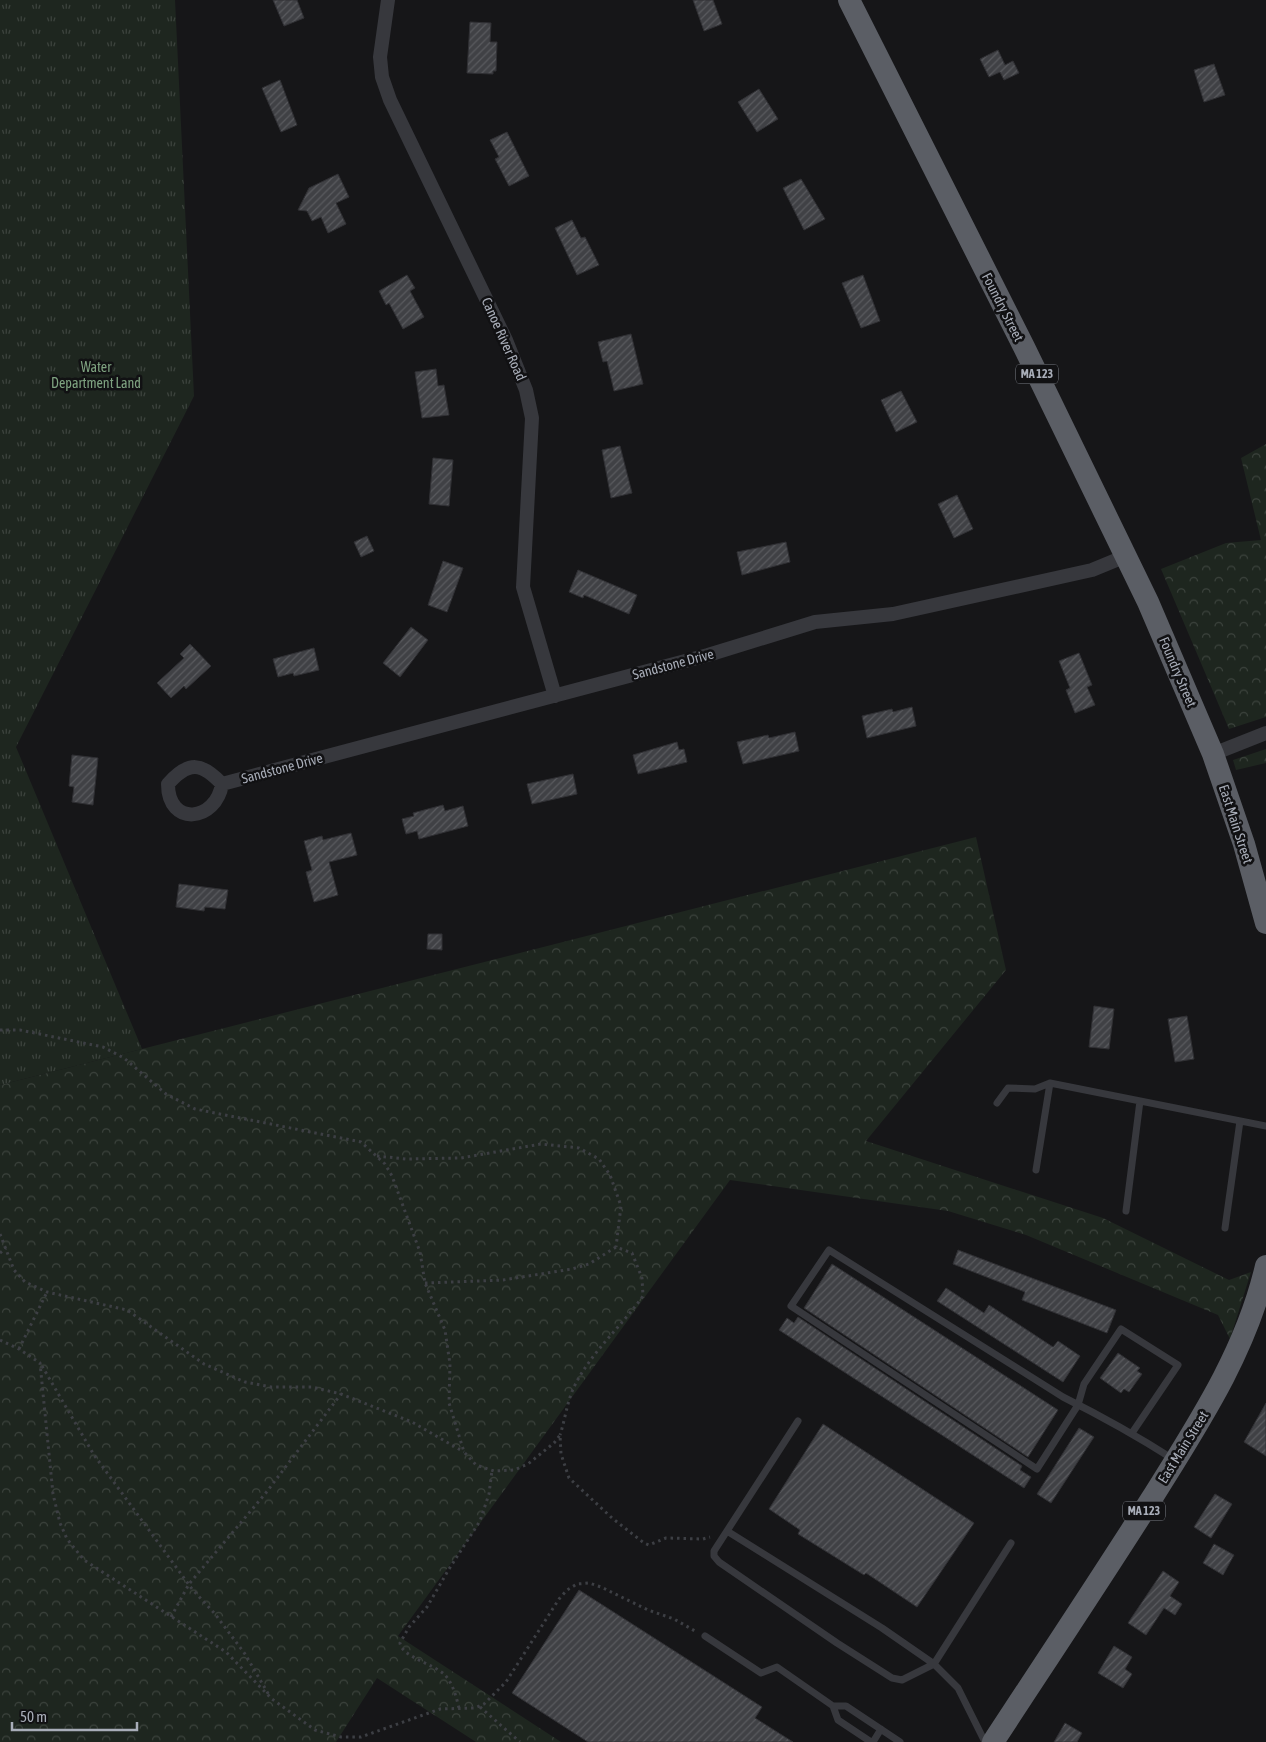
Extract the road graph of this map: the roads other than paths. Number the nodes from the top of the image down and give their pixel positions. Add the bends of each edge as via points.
1 (388, 0) edge
2 (849, 0) edge
3 (1126, 556) junction
4 (555, 696) junction
5 (1266, 733) edge
6 (1213, 754) junction
7 (222, 784) dead end
8 (1263, 897) edge
9 (1266, 923) edge
10 (1050, 1083) junction
11 (1140, 1100) junction
12 (997, 1103) dead end
13 (1240, 1121) junction
14 (1266, 1126) edge
15 (1036, 1170) dead end
16 (1126, 1212) dead end
17 (1225, 1228) dead end
18 (1266, 1266) edge
19 (1078, 1405) junction
20 (798, 1421) dead end
21 (1132, 1434) junction
22 (1176, 1460) junction
23 (727, 1531) junction
24 (1011, 1543) dead end
25 (704, 1636) road end
26 (934, 1664) junction
27 (833, 1706) junction
28 (881, 1729) junction
29 (872, 1742) edge
30 (900, 1742) edge
31 (985, 1742) edge
32 (993, 1742) edge

1 - 4 street, Canoe River Road via 380,57 382,77 390,100 506,340 526,390 532,418 523,587
2 - 3 highway, Foundry Street / MA 123
3 - 4 street, Sandstone Drive via 1092,570 894,614 815,622
3 - 6 highway, Foundry Street / MA 123
4 - 7 street, Sandstone Drive
5 - 6 street
6 - 8 highway, East Main Street / MA 123
8 - 9 highway, East Main Street / MA 123
10 - 11 lane
10 - 12 lane via 1035,1089 1008,1088
10 - 15 lane
11 - 13 lane
11 - 16 lane
13 - 14 lane
13 - 17 lane
18 - 22 highway, East Main Street / MA 123 via 1239,1347
19 - 19 lane via 829,1250 790,1306 1037,1469
19 - 21 lane
19 - 21 lane via 1084,1384 1121,1329 1178,1365
20 - 23 lane
21 - 22 lane
22 - 32 highway, East Main Street / MA 123
23 - 26 lane
23 - 26 lane via 714,1551 715,1558 837,1643 897,1680 907,1679
24 - 26 lane
25 - 27 lane via 761,1672 777,1667
26 - 31 lane via 958,1688
27 - 28 lane via 846,1706
27 - 29 lane via 838,1720
28 - 29 lane
28 - 30 lane

